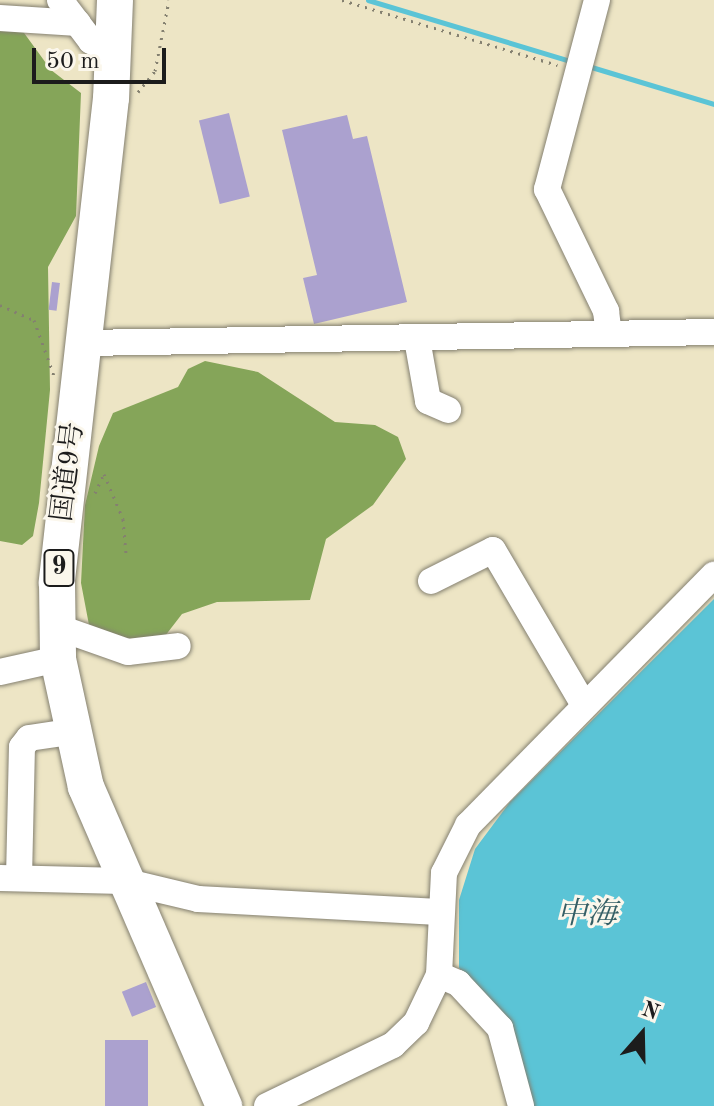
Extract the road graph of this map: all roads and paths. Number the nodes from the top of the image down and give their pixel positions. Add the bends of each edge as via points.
1 (60, 0) edge
2 (115, 0) edge
3 (169, 0) edge
4 (342, 0) edge
5 (597, 0) edge
6 (0, 18) edge
7 (78, 23) junction
8 (114, 52) junction
9 (578, 66) junction
10 (111, 98) junction
11 (0, 305) edge
12 (714, 332) edge
13 (609, 334) junction
14 (417, 339) junction
15 (85, 343) junction
16 (80, 385) junction
17 (448, 410) dead end
18 (92, 504) dead end
19 (126, 556) dead end
20 (714, 575) edge
21 (431, 581) dead end
22 (57, 643) junction
23 (178, 646) dead end
24 (0, 672) edge
25 (584, 705) junction
26 (69, 732) junction
27 (10, 878) edge
28 (123, 881) junction
29 (439, 912) junction
30 (439, 975) junction
31 (224, 1106) edge
32 (267, 1106) edge
33 (521, 1106) edge

1 - 7 street
2 - 8 highway, 国道9号 / 9
3 - 10 path via 150,81
4 - 9 path
5 - 9 street
6 - 7 street
7 - 8 street via 91,41
8 - 10 highway, 国道9号 / 9
9 - 13 street via 547,189 606,311
10 - 15 highway, 国道9号 / 9
11 - 16 path via 34,320 45,338 46,367 63,383
12 - 13 street
13 - 14 street
14 - 15 street
14 - 17 street via 428,401
15 - 16 highway, 国道9号 / 9
16 - 22 highway, 国道9号 / 9
18 - 19 path via 104,474 123,519
20 - 25 street
21 - 25 street via 493,550
22 - 23 street via 128,652
22 - 24 street
22 - 26 highway, 国道9号 / 9
25 - 29 street via 468,825 444,873
26 - 27 street via 29,738 22,747
26 - 28 highway, 国道9号 / 9
27 - 28 street
28 - 29 street via 198,899
28 - 31 highway, 国道9号 / 9
29 - 30 street
30 - 32 street via 416,1023 393,1045
30 - 33 street via 458,983 500,1028

